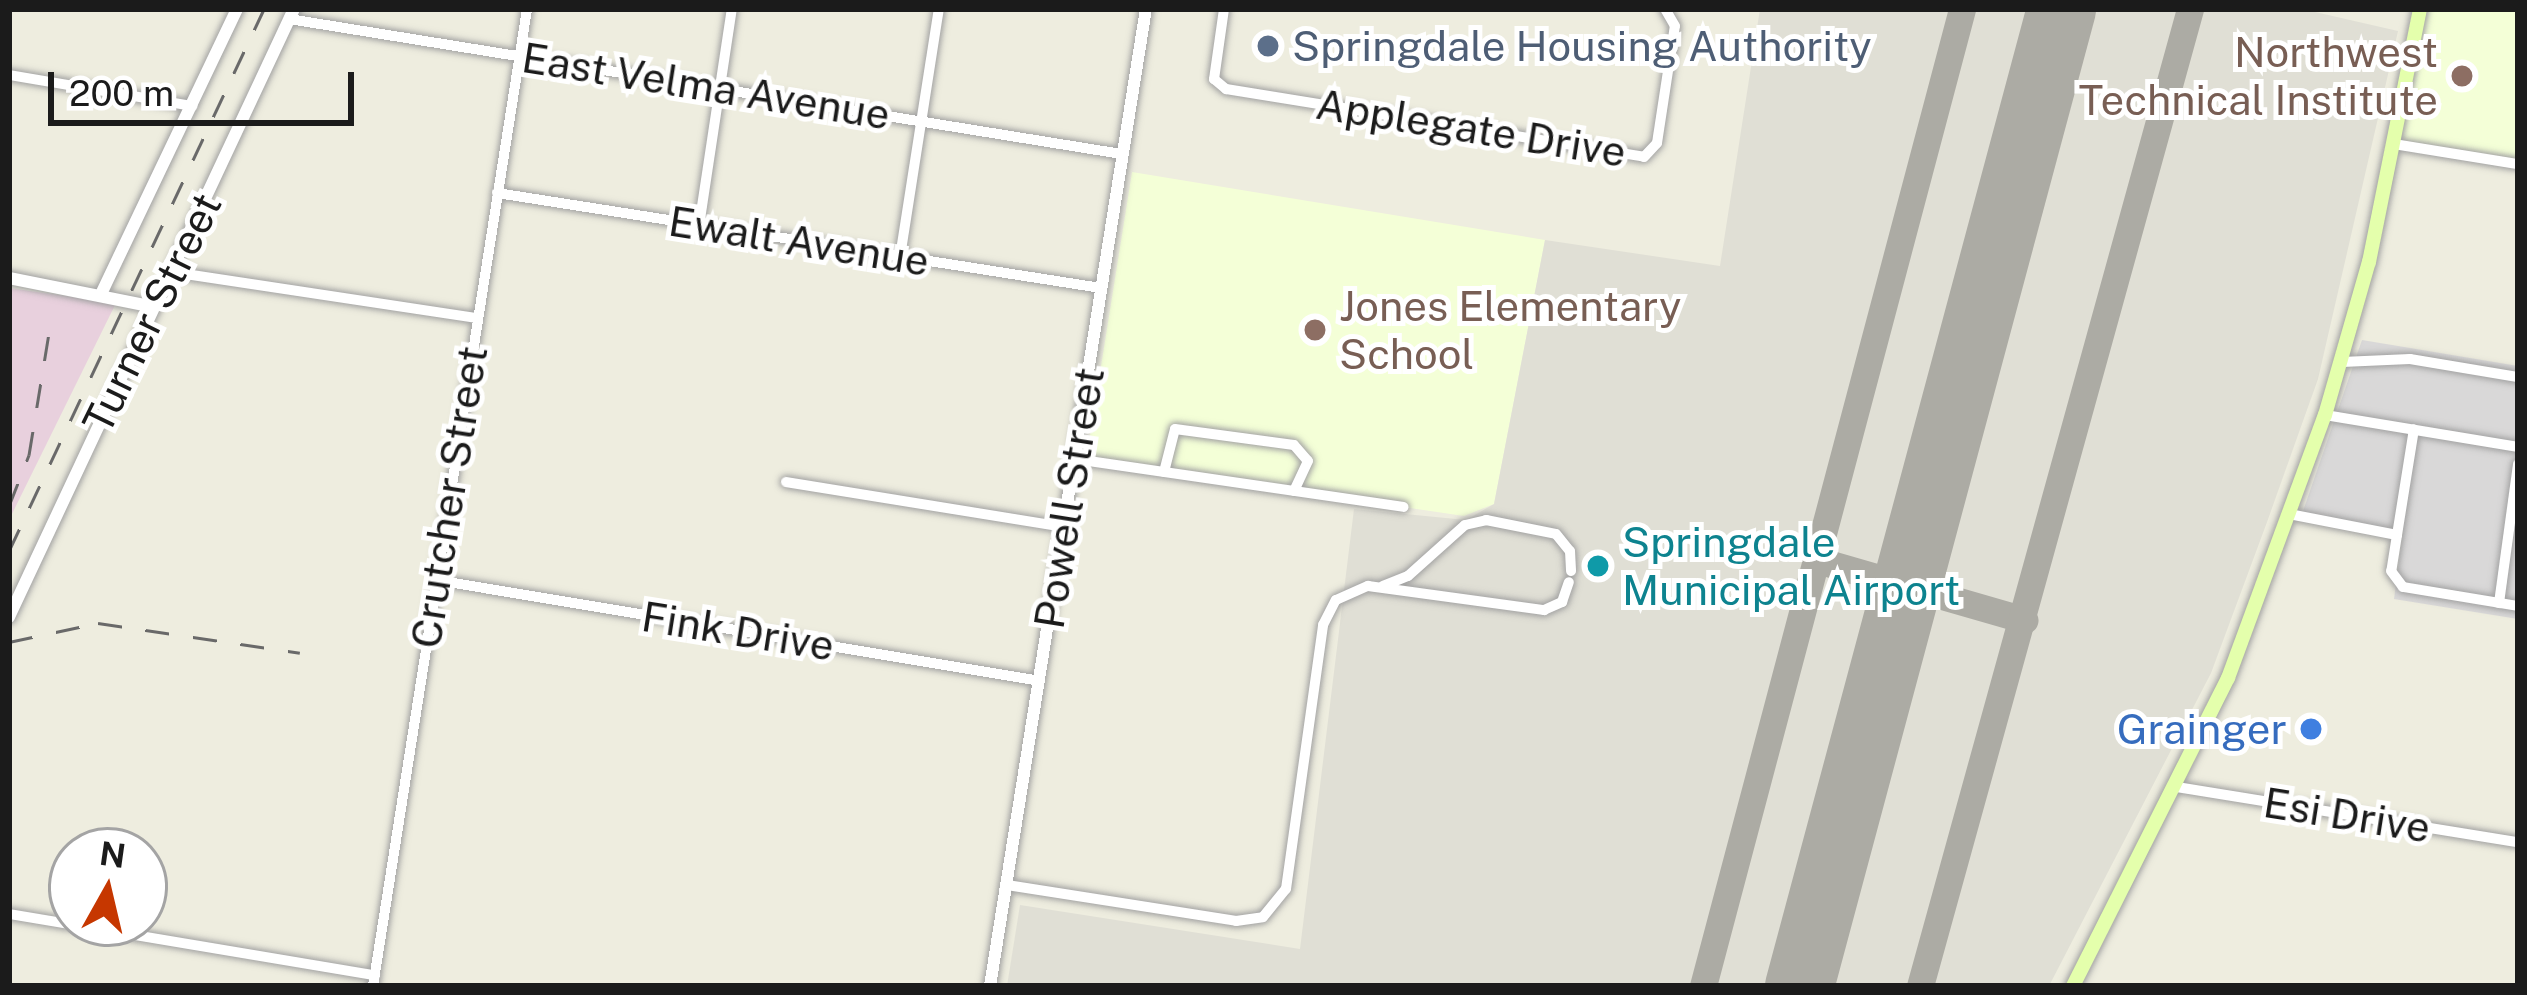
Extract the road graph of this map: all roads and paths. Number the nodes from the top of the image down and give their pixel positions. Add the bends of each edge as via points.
1 (237, 9) edge
2 (527, 9) edge
3 (733, 9) edge
4 (939, 9) edge
5 (1146, 9) edge
6 (1224, 9) edge
7 (1665, 9) edge
8 (2420, 9) edge
9 (292, 14) edge
10 (520, 56) junction
11 (9, 74) edge
12 (719, 88) junction
13 (192, 106) junction
14 (922, 121) junction
15 (2394, 143) junction
16 (1122, 154) junction
17 (2518, 164) edge
18 (496, 193) junction
19 (699, 226) junction
20 (900, 257) junction
21 (172, 272) junction
22 (9, 278) edge
23 (1101, 289) junction
24 (102, 292) junction
25 (154, 307) junction
26 (476, 318) junction
27 (2342, 362) junction
28 (2518, 377) edge
29 (2325, 415) junction
30 (2414, 430) junction
31 (2518, 447) edge
32 (1075, 459) junction
33 (2518, 464) edge
34 (1164, 472) junction
35 (786, 482) dead end
36 (1294, 491) junction
37 (1403, 507) dead end
38 (2289, 514) junction
39 (1064, 526) junction
40 (2397, 535) junction
41 (436, 580) junction
42 (1380, 587) junction
43 (2499, 603) junction
44 (2518, 606) edge
45 (9, 616) edge
46 (1040, 681) junction
47 (2177, 787) junction
48 (2518, 842) edge
49 (1007, 885) junction
50 (9, 914) edge
51 (374, 981) edge
52 (990, 986) edge
53 (2074, 986) edge

1 - 13 street
2 - 10 street, Crutcher Street
3 - 12 street
4 - 14 street
5 - 16 street, Powell Street
6 - 7 street, Applegate Drive via 1214,71 1226,89 1644,157 1657,143 1675,26
8 - 15 main road
9 - 10 street, East Velma Avenue
9 - 21 street, Turner Street
10 - 12 street, East Velma Avenue
10 - 18 street, Crutcher Street
11 - 13 street
12 - 14 street, East Velma Avenue
12 - 19 street
13 - 24 street
14 - 16 street, East Velma Avenue
14 - 20 street
15 - 17 street
15 - 27 main road
16 - 23 street, Powell Street
18 - 19 street, Ewalt Avenue
18 - 26 street, Crutcher Street
19 - 20 street, Ewalt Avenue
20 - 23 street, Ewalt Avenue
21 - 25 street, Turner Street
21 - 26 street
22 - 24 street
23 - 32 street, Powell Street
24 - 25 street
25 - 45 street, Turner Street
26 - 41 street, Crutcher Street
27 - 28 street via 2410,359
27 - 29 main road
29 - 30 street
29 - 38 main road
30 - 31 street
30 - 40 street
32 - 34 street
32 - 39 street, Powell Street
33 - 43 street
34 - 36 street
34 - 36 street via 1175,429 1294,445 1308,461
35 - 39 street
36 - 37 street
38 - 40 street
38 - 47 main road
39 - 46 street, Powell Street
40 - 43 street via 2397,584
41 - 46 street, Fink Drive
41 - 51 street, Crutcher Street
42 - 42 street via 1544,610 1562,602 1570,551 1556,534 1486,520 1465,525 1408,576
42 - 49 street via 1346,592 1326,616 1288,880 1271,912 1236,921
43 - 44 street
46 - 49 street, Powell Street
47 - 48 street, Esi Drive
47 - 53 main road
49 - 52 street, Powell Street
50 - 51 street

